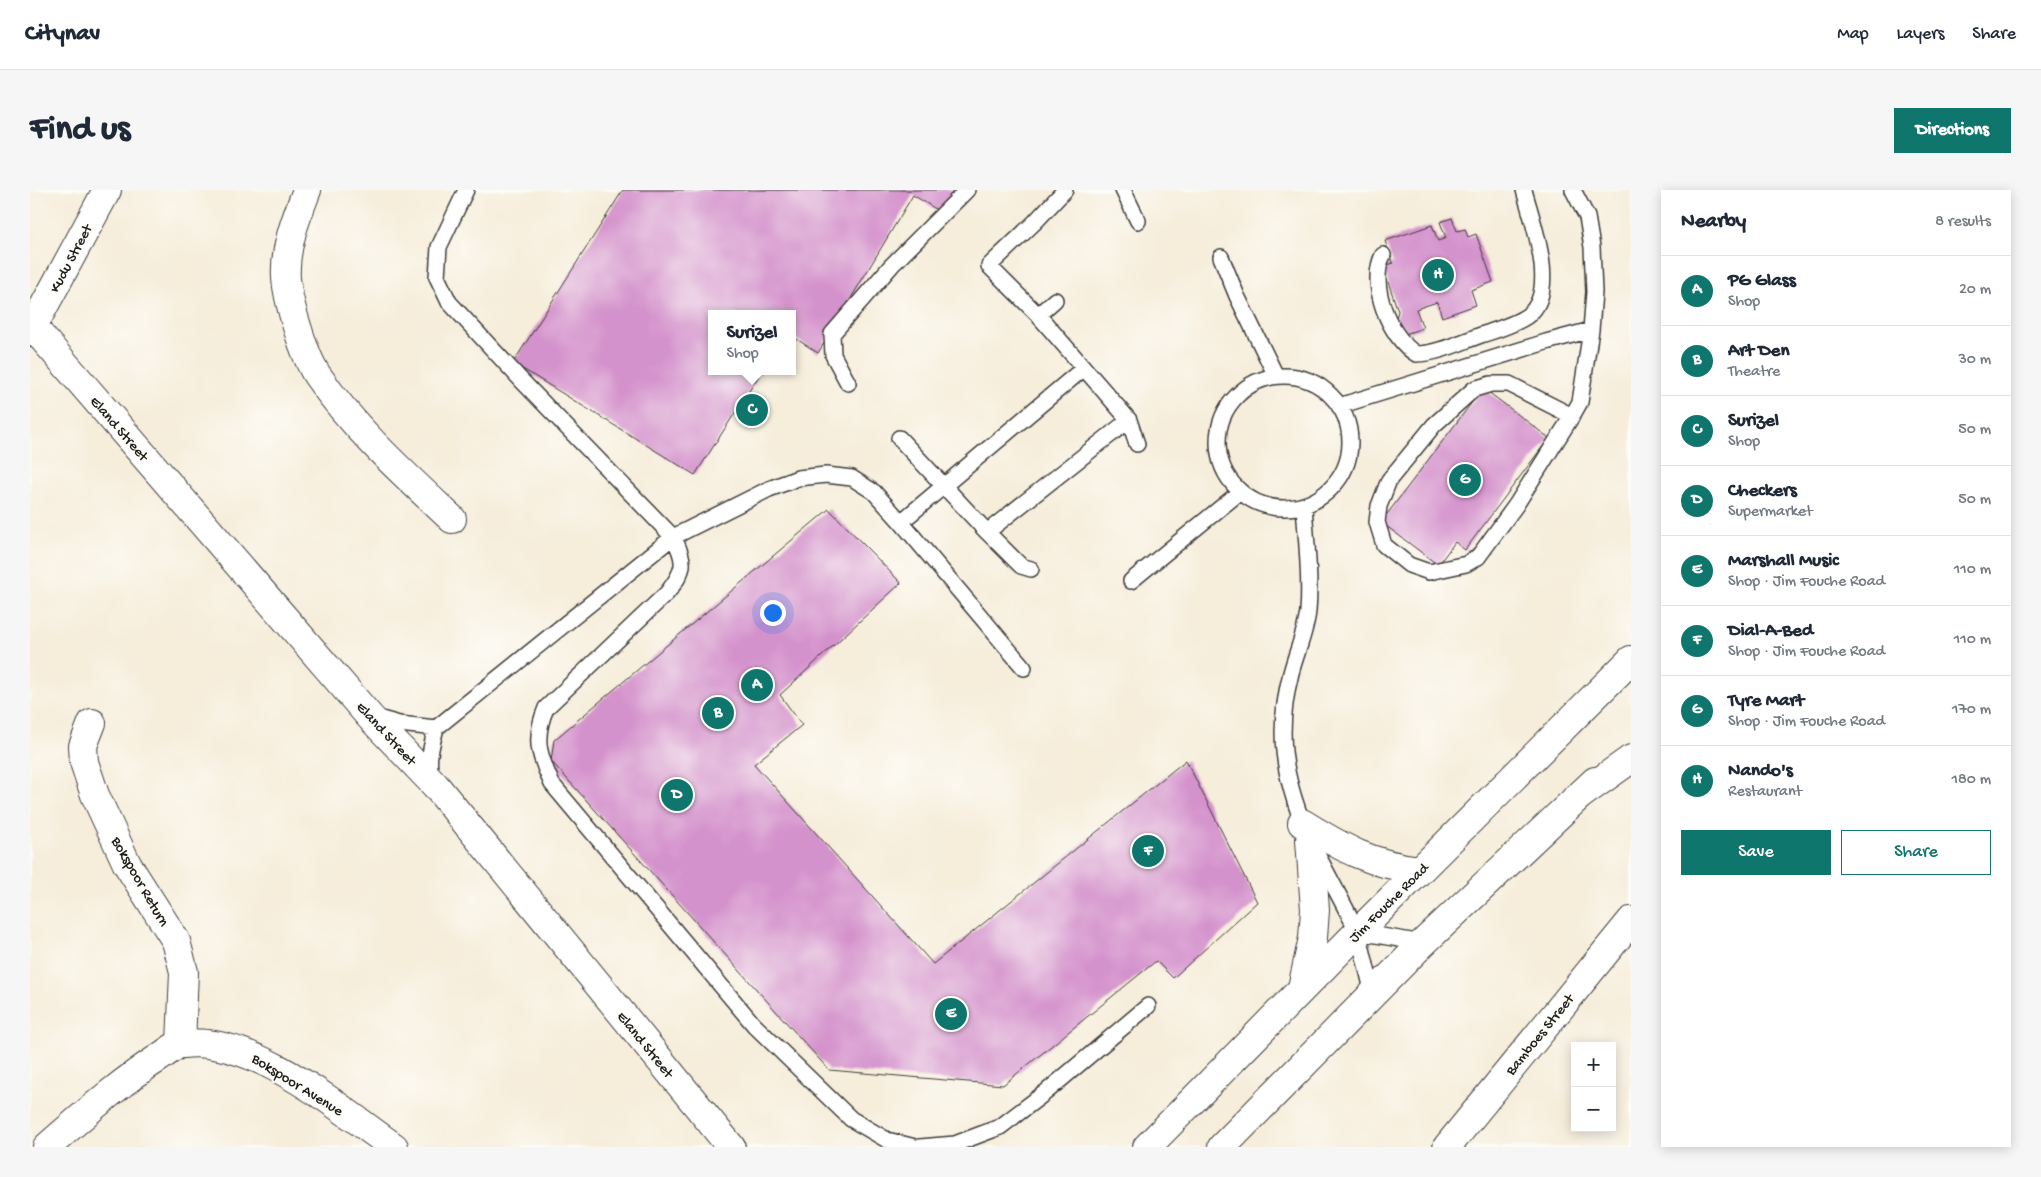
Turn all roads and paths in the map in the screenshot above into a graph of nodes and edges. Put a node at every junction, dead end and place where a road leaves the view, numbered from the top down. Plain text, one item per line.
1 (107, 190) edge
2 (307, 190) edge
3 (466, 190) edge
4 (967, 190) edge
5 (1065, 190) edge
6 (1123, 190) edge
7 (1524, 190) edge
8 (1573, 190) edge
9 (1138, 221) dead end
10 (1383, 255) dead end
11 (1221, 257) dead end
12 (1054, 300) dead end
13 (1038, 315) junction
14 (32, 329) edge
15 (1591, 330) junction
16 (1084, 368) junction
17 (1276, 376) junction
18 (848, 383) dead end
19 (1339, 406) junction
20 (1572, 416) junction
21 (1129, 420) junction
22 (899, 438) dead end
23 (1137, 444) dead end
24 (946, 487) junction
25 (1240, 492) junction
26 (1304, 505) junction
27 (452, 520) dead end
28 (901, 522) junction
29 (987, 532) junction
30 (673, 537) junction
31 (1031, 569) dead end
32 (1131, 581) dead end
33 (1631, 660) edge
34 (1024, 668) dead end
35 (370, 716) junction
36 (92, 723) dead end
37 (436, 728) junction
38 (1631, 748) edge
39 (1631, 759) edge
40 (435, 785) junction
41 (1576, 798) junction
42 (1306, 831) junction
43 (1420, 870) junction
44 (1631, 921) edge
45 (1358, 932) junction
46 (1422, 943) junction
47 (1302, 988) junction
48 (1373, 994) junction
49 (1148, 1006) dead end
50 (181, 1044) junction
51 (47, 1147) edge
52 (394, 1147) edge
53 (731, 1147) edge
54 (915, 1147) edge
55 (920, 1147) edge
56 (1147, 1147) edge
57 (1222, 1147) edge
58 (1447, 1147) edge

1 - 14 street, Kudu Street
2 - 27 street
3 - 30 lane
4 - 18 lane
5 - 13 lane
6 - 9 lane
7 - 10 lane
8 - 15 lane
11 - 17 lane
12 - 13 lane
13 - 16 lane
14 - 35 street, Eland Street
15 - 19 lane
15 - 20 lane
16 - 21 lane
16 - 24 lane
17 - 19 lane
17 - 25 lane
19 - 26 lane
20 - 20 lane
21 - 23 lane
21 - 29 lane
22 - 24 lane
24 - 28 lane
24 - 29 lane
25 - 26 lane
25 - 32 lane
26 - 42 lane
28 - 30 lane
28 - 34 lane
29 - 31 lane
30 - 37 lane
30 - 54 lane
33 - 43 street, Jim Fouche Road
35 - 37 lane
35 - 40 street, Eland Street
36 - 50 street, Bokspoor Return
37 - 40 lane
38 - 41 street
39 - 41 street
40 - 53 street, Eland Street
41 - 46 street
42 - 43 street
42 - 45 lane
42 - 47 street
43 - 45 street, Jim Fouche Road
44 - 58 street, Bamboes Street
45 - 46 lane
45 - 47 street, Jim Fouche Road
45 - 48 lane
46 - 48 street
47 - 56 street, Jim Fouche Road
48 - 57 street
49 - 55 lane
50 - 51 street
50 - 52 street, Bokspoor Avenue

